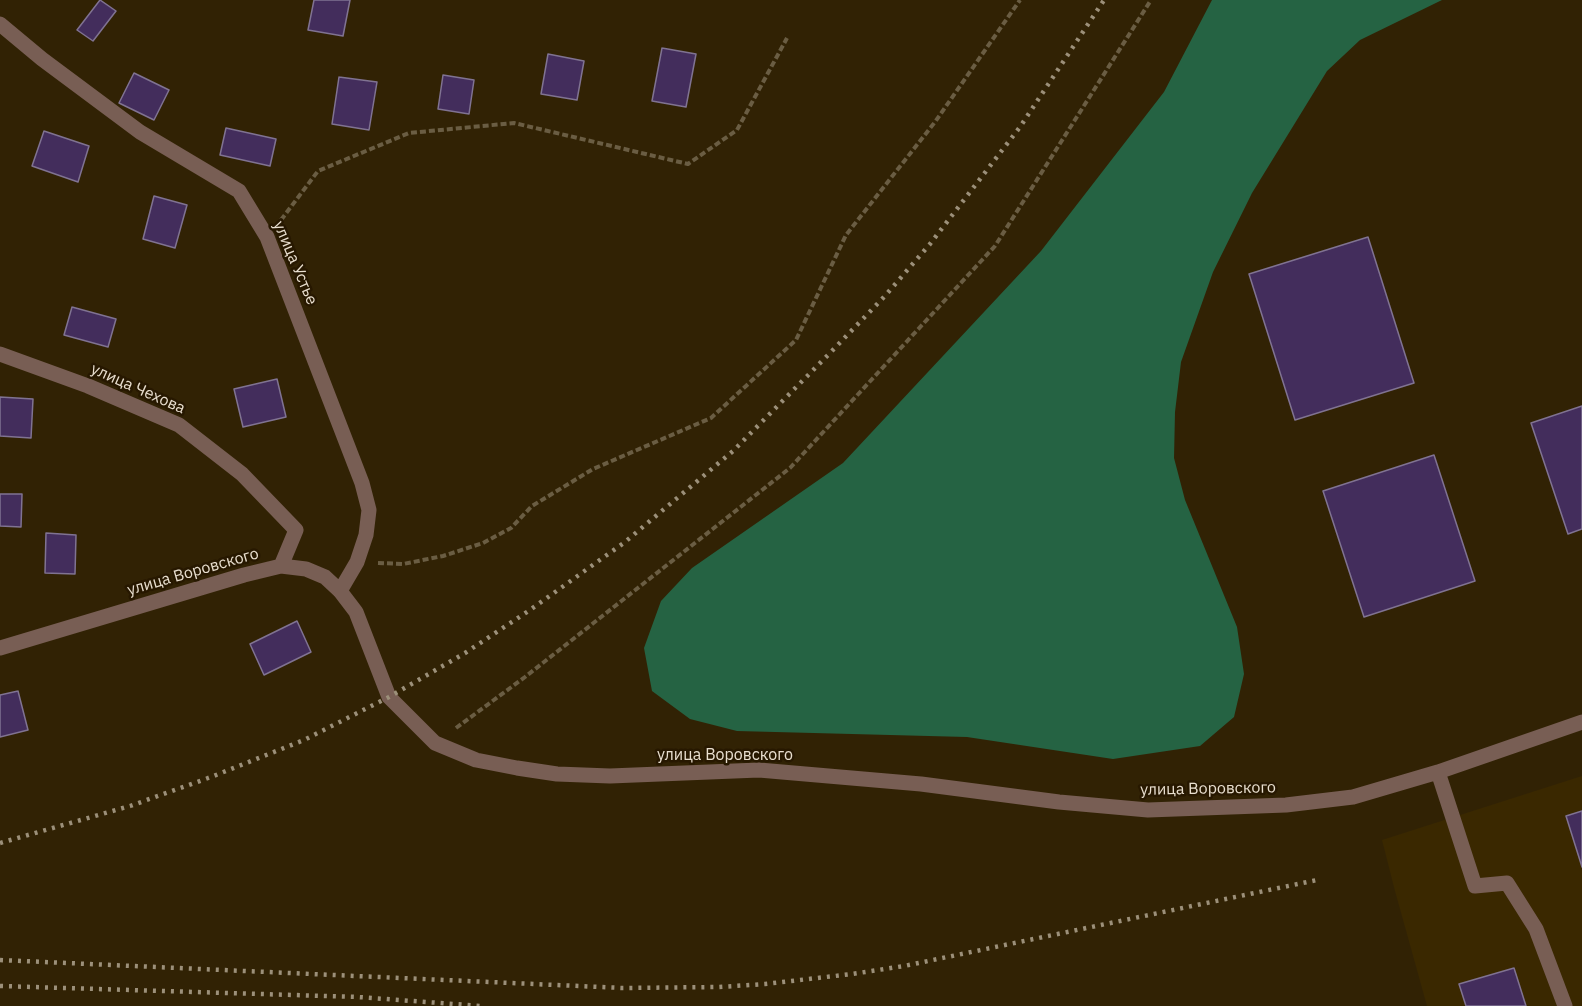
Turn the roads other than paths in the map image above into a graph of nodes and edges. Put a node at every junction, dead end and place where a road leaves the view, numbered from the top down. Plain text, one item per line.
1 (0, 24) edge
2 (0, 354) edge
3 (281, 566) junction
4 (340, 591) junction
5 (0, 648) edge
6 (1582, 723) edge
7 (1438, 772) junction
8 (1565, 1006) edge

1 - 4 street, улица Устье
2 - 3 street, улица Чехова
3 - 4 street, улица Воровского
3 - 5 street, улица Воровского
4 - 7 street, улица Воровского
6 - 7 street, улица Воровского
7 - 8 street

